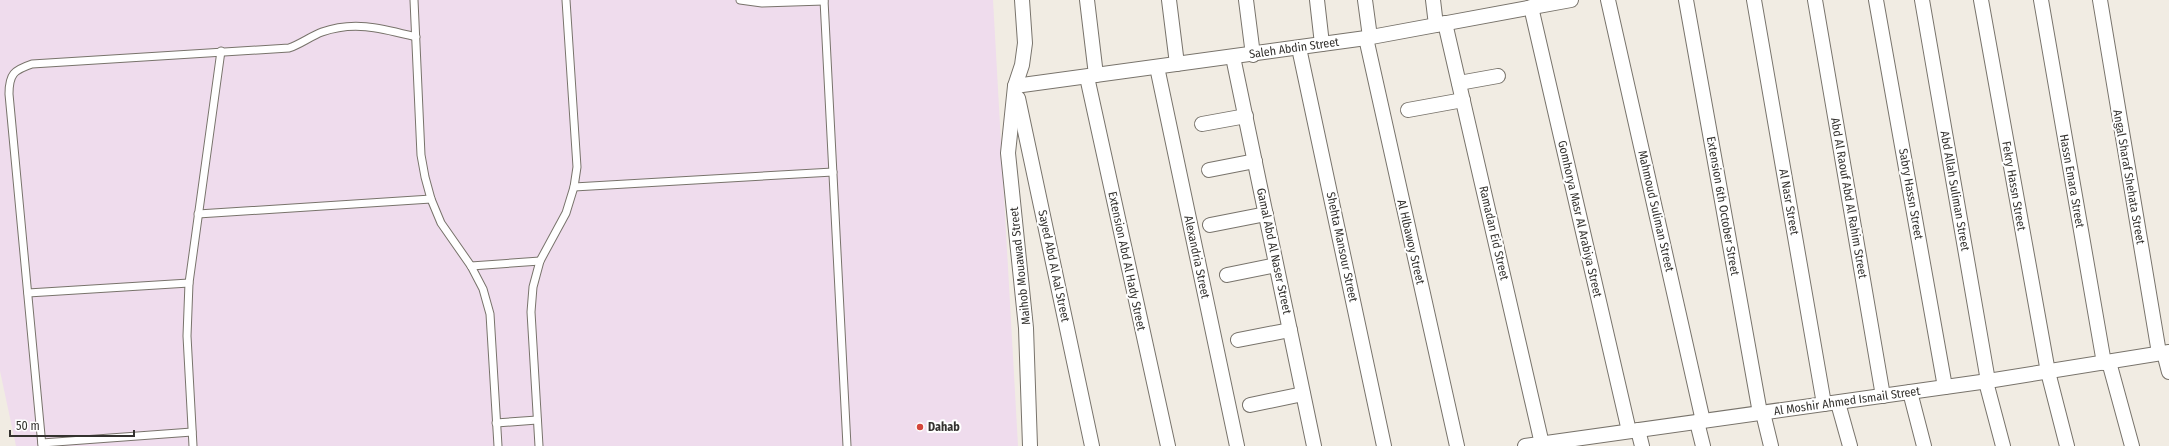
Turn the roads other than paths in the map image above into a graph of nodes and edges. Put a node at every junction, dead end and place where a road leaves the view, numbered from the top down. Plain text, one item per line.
1 (414, 0) edge
2 (566, 0) edge
3 (740, 0) edge
4 (824, 0) edge
5 (1022, 0) edge
6 (1088, 0) edge
7 (1169, 0) edge
8 (1246, 0) edge
9 (1317, 0) edge
10 (1365, 0) edge
11 (1433, 0) edge
12 (1571, 0) edge
13 (1608, 0) edge
14 (1686, 0) edge
15 (1754, 0) edge
16 (1815, 0) edge
17 (1876, 0) edge
18 (1922, 0) edge
19 (1981, 0) edge
20 (2041, 0) edge
21 (2100, 0) edge
22 (1531, 7) junction
23 (1441, 24) junction
24 (416, 37) junction
25 (1368, 38) junction
26 (1322, 44) junction
27 (1300, 48) junction
28 (221, 52) junction
29 (1253, 55) junction
30 (1233, 57) junction
31 (1177, 64) junction
32 (1157, 67) junction
33 (1092, 76) junction
34 (1498, 76) dead end
35 (1459, 83) junction
36 (1016, 86) junction
37 (1463, 100) junction
38 (1408, 110) dead end
39 (1246, 116) junction
40 (1202, 124) dead end
41 (1255, 161) junction
42 (1209, 170) dead end
43 (833, 172) junction
44 (574, 186) junction
45 (431, 199) junction
46 (198, 214) junction
47 (1266, 214) junction
48 (1210, 225) dead end
49 (540, 261) junction
50 (1276, 265) junction
51 (471, 266) junction
52 (1227, 275) dead end
53 (189, 283) junction
54 (28, 293) junction
55 (1290, 330) junction
56 (1238, 340) dead end
57 (2164, 353) edge
58 (2106, 362) junction
59 (2048, 372) junction
60 (2169, 372) edge
61 (1987, 381) junction
62 (1945, 387) junction
63 (1910, 392) junction
64 (1303, 394) junction
65 (1883, 396) junction
66 (1838, 403) junction
67 (1824, 404) junction
68 (1250, 405) dead end
69 (1761, 413) junction
70 (537, 420) junction
71 (1700, 422) junction
72 (496, 423) junction
73 (1634, 431) junction
74 (192, 432) junction
75 (1577, 442) edge
76 (42, 444) edge
77 (1542, 444) junction
78 (193, 446) edge
79 (498, 446) edge
80 (539, 446) edge
81 (847, 446) edge
82 (1030, 446) edge
83 (1092, 446) edge
84 (1168, 446) edge
85 (1237, 446) edge
86 (1314, 446) edge
87 (1384, 446) edge
88 (1457, 446) edge
89 (1525, 446) edge
90 (1642, 446) edge
91 (1703, 446) edge
92 (1771, 446) edge
93 (1850, 446) edge
94 (1924, 446) edge
95 (2003, 446) edge
96 (2067, 446) edge
97 (2132, 446) edge

1 - 24 lane
2 - 44 lane
3 - 4 lane
4 - 43 lane
5 - 36 street, Maihob Mouawad Street
6 - 33 street, Extension Abd Al Hady Street
7 - 31 street
8 - 29 street
9 - 26 street
10 - 25 street, Al Hlbawoy Street
11 - 23 street, Ramadan Eid Street
12 - 22 street, Saleh Abdin Street
13 - 71 street, Mahmoud Suliman Street
14 - 69 street, Extension 6th October Street
15 - 67 street, Al Nasr Street
16 - 65 street, Abd Al Raouf Abd Al Rahim Street
17 - 62 street, Sabry Hassn Street
18 - 61 street, Abd Allah Suliman Street
19 - 59 street, Fekry Hassn Street
20 - 58 street, Hassn Emara Street
21 - 57 street, Angal Sharaf Shehata Street
22 - 23 street, Saleh Abdin Street
22 - 73 street, Gomhorya Masr Al Arabiya Street
23 - 25 street, Saleh Abdin Street
23 - 35 street, Ramadan Eid Street
24 - 28 lane
24 - 45 lane
25 - 26 street, Saleh Abdin Street
25 - 88 street, Al Hlbawoy Street
26 - 27 street, Saleh Abdin Street
27 - 29 street, Saleh Abdin Street
27 - 87 street, Shehta Mansour Street
28 - 46 lane
28 - 54 lane
29 - 30 street, Saleh Abdin Street
30 - 31 street, Saleh Abdin Street
30 - 39 street, Gamal Abd Al Naser Street
31 - 32 street, Saleh Abdin Street
32 - 33 street, Saleh Abdin Street
32 - 85 street, Alexandria Street
33 - 36 street, Saleh Abdin Street
33 - 84 street, Extension Abd Al Hady Street
34 - 35 street
35 - 37 street, Ramadan Eid Street
36 - 82 street, Maihob Mouawad Street
36 - 83 street, Sayed Abd Al Aal Street
37 - 38 street
37 - 77 street, Ramadan Eid Street
39 - 40 street
39 - 41 street, Gamal Abd Al Naser Street
41 - 42 street
41 - 47 street, Gamal Abd Al Naser Street
43 - 44 lane
43 - 81 lane
44 - 49 lane
45 - 46 lane
45 - 51 lane
46 - 53 lane
47 - 48 street
47 - 50 street, Gamal Abd Al Naser Street
49 - 51 lane
49 - 70 lane
50 - 52 street
50 - 55 street, Gamal Abd Al Naser Street
51 - 72 lane
53 - 54 lane
53 - 74 lane
54 - 76 lane
55 - 56 street
55 - 64 street, Gamal Abd Al Naser Street
57 - 58 street, Al Moshir Ahmed Ismail Street
57 - 60 street, Angal Sharaf Shehata Street
58 - 59 street, Al Moshir Ahmed Ismail Street
58 - 97 street, Hassn Emara Street
59 - 61 street, Al Moshir Ahmed Ismail Street
59 - 96 street, Fekry Hassn Street
61 - 62 street, Al Moshir Ahmed Ismail Street
61 - 95 street, Abd Allah Suliman Street
62 - 63 street, Al Moshir Ahmed Ismail Street
63 - 65 street, Al Moshir Ahmed Ismail Street
63 - 94 street
64 - 68 street
64 - 86 street, Gamal Abd Al Naser Street
65 - 66 street, Al Moshir Ahmed Ismail Street
66 - 67 street, Al Moshir Ahmed Ismail Street
66 - 93 street
67 - 69 street, Al Moshir Ahmed Ismail Street
69 - 71 street, Al Moshir Ahmed Ismail Street
69 - 92 street, Extension 6th October Street
70 - 72 lane
70 - 80 lane
71 - 73 street, Al Moshir Ahmed Ismail Street
71 - 91 street, Mahmoud Suliman Street
72 - 79 lane
73 - 75 street, Al Moshir Ahmed Ismail Street
73 - 90 street, Gomhorya Masr Al Arabiya Street
74 - 76 lane
74 - 78 lane
75 - 77 street, Al Moshir Ahmed Ismail Street
77 - 89 street, Al Moshir Ahmed Ismail Street

